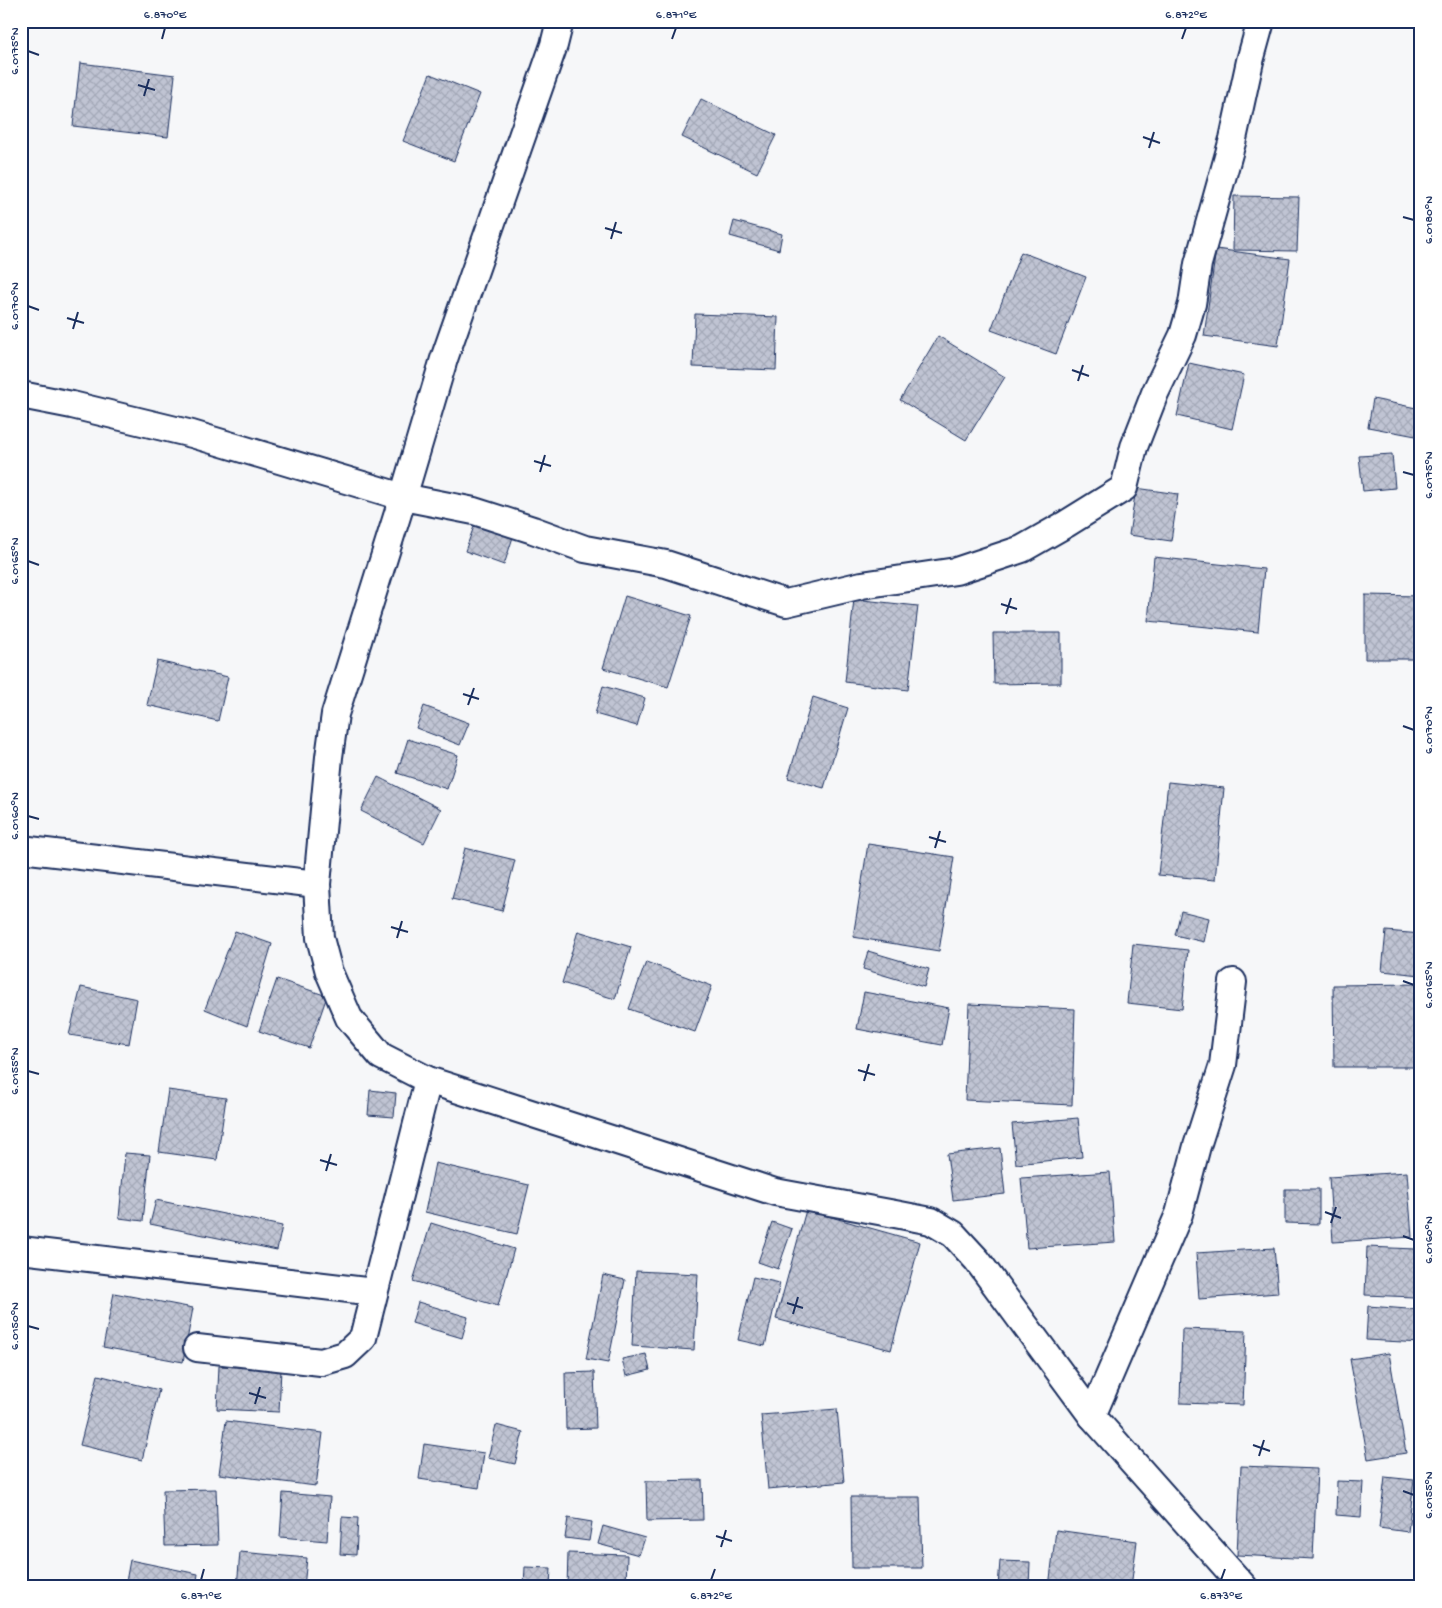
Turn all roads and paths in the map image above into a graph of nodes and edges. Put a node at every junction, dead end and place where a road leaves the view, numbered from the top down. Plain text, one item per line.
1 (560, 21) edge
2 (1261, 21) edge
3 (21, 395) edge
4 (403, 497) junction
5 (21, 850) edge
6 (317, 884) junction
7 (1233, 982) dead end
8 (428, 1080) junction
9 (21, 1250) edge
10 (374, 1292) junction
11 (197, 1348) dead end
12 (1092, 1416) junction
13 (1244, 1587) edge

1 - 4 street
2 - 4 street
3 - 4 street
4 - 6 street
5 - 6 street
6 - 8 street
7 - 12 street
8 - 10 street
8 - 12 street
9 - 10 street
10 - 11 street
12 - 13 street

